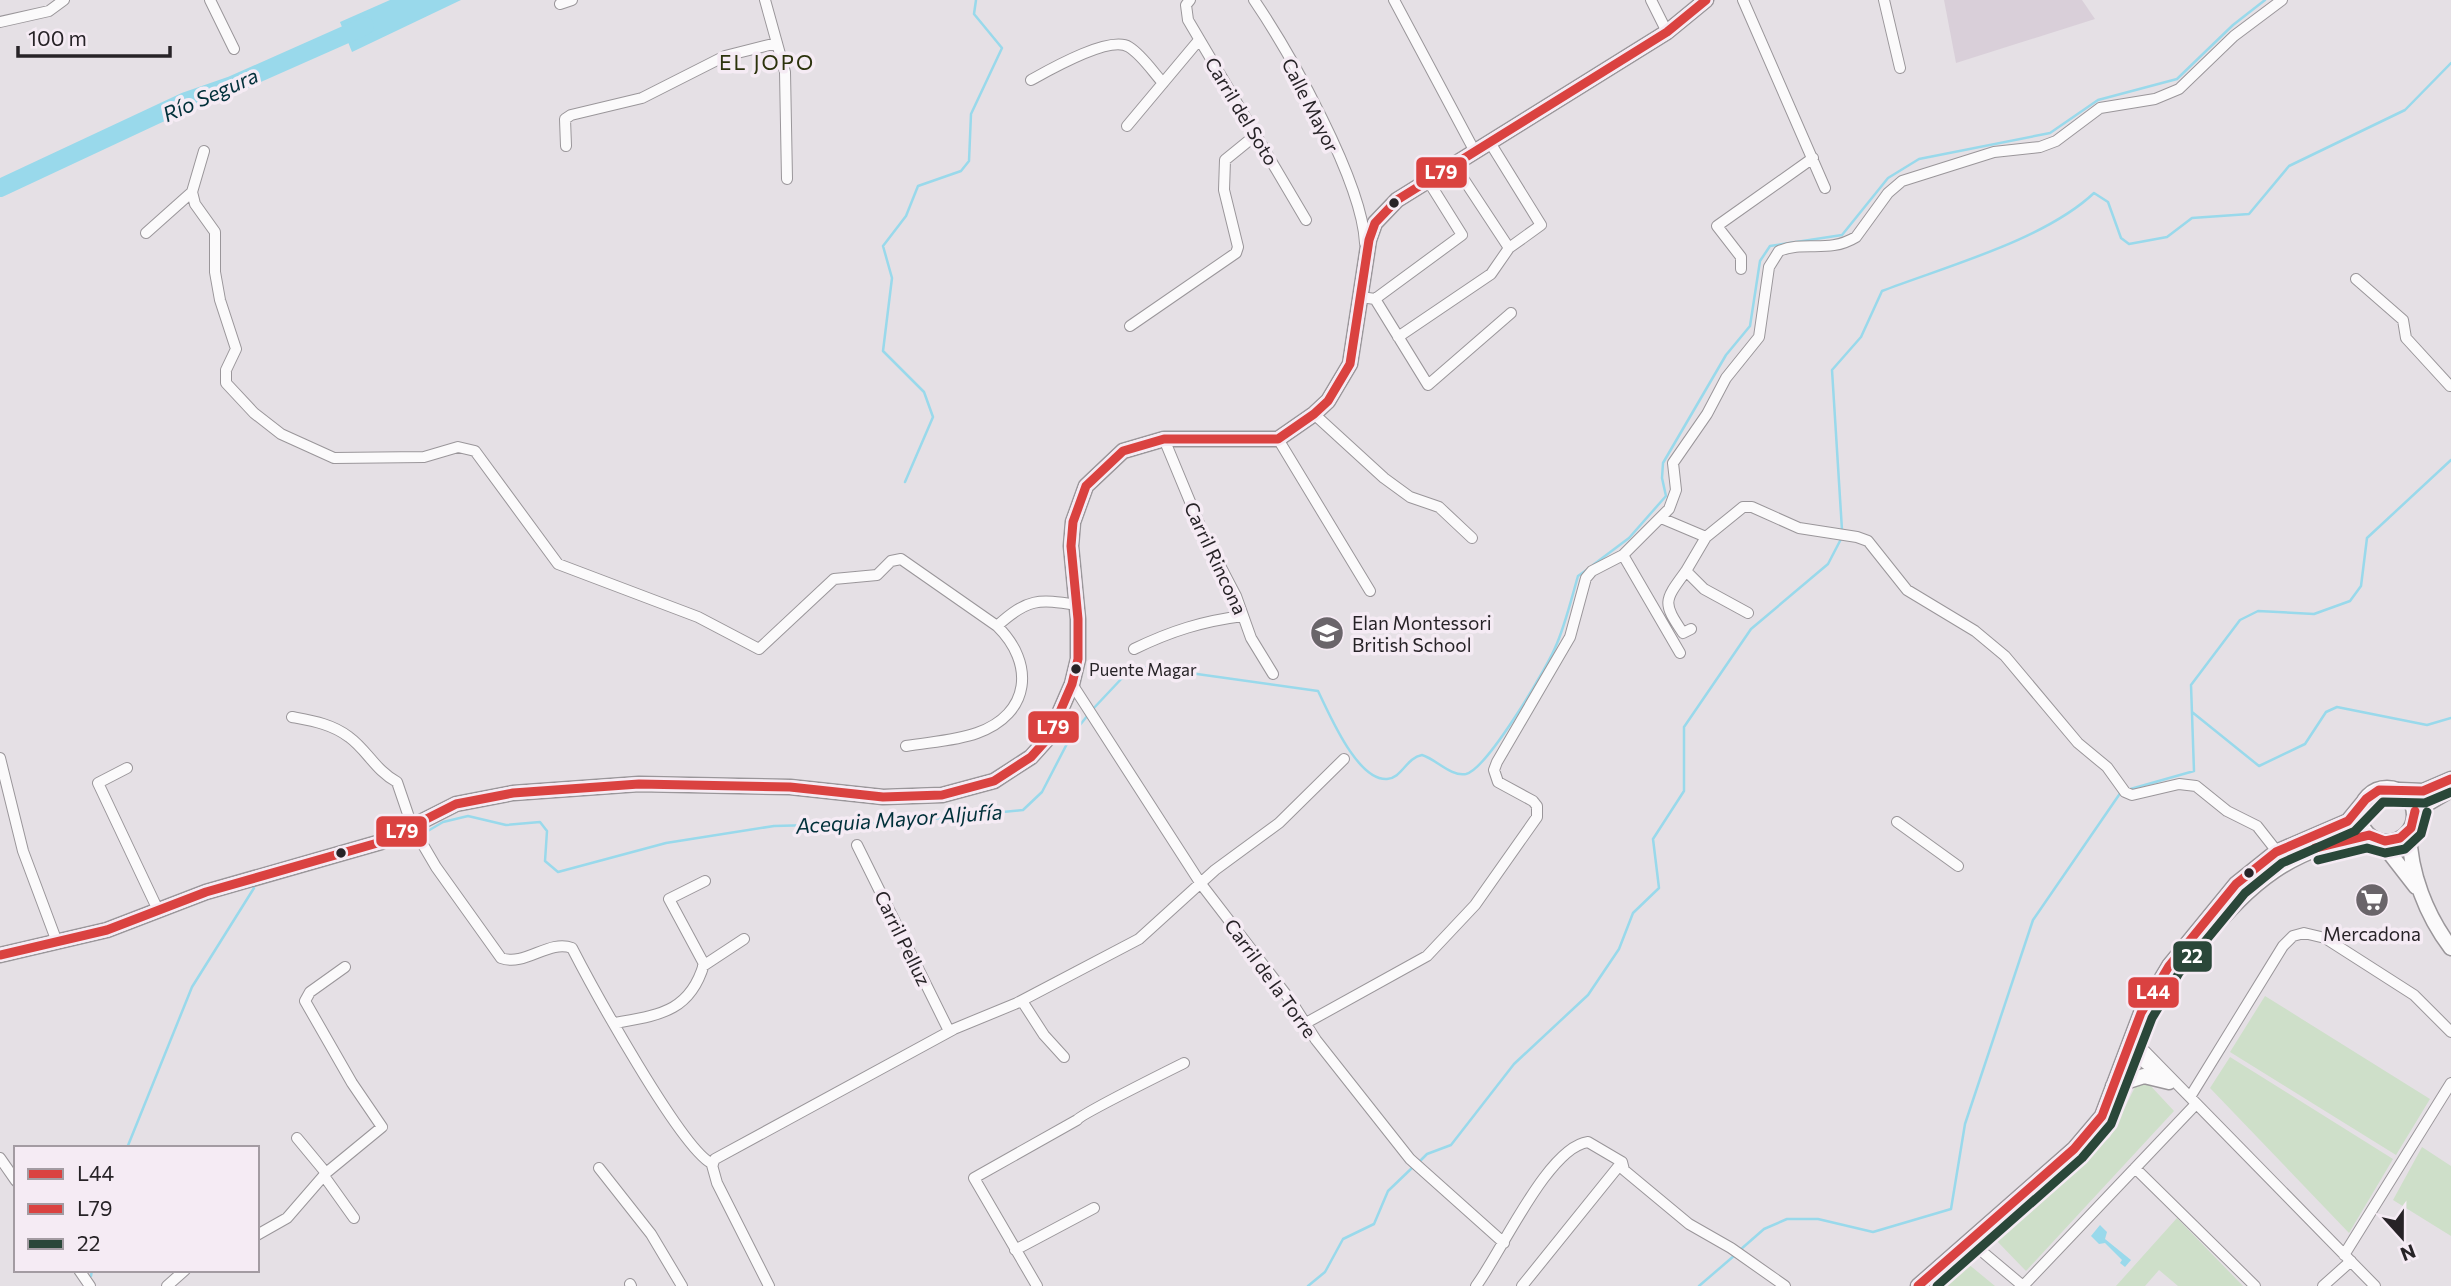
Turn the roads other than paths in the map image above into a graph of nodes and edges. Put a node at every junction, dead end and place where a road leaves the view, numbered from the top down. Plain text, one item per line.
1 (64, 0) edge
2 (210, 0) edge
3 (572, 0) edge
4 (765, 0) edge
5 (1190, 0) edge
6 (1254, 0) edge
7 (1394, 0) edge
8 (1651, 0) edge
9 (1706, 0) edge
10 (1743, 0) edge
11 (1884, 0) edge
12 (2282, 0) edge
13 (560, 4) dead end
14 (0, 22) edge
15 (1667, 33) junction
16 (1199, 40) junction
17 (777, 43) junction
18 (234, 49) dead end
19 (1900, 68) dead end
20 (1031, 80) dead end
21 (1163, 83) junction
22 (1128, 126) dead end
23 (1256, 134) junction
24 (1489, 141) junction
25 (566, 146) dead end
26 (1474, 150) junction
27 (204, 151) dead end
28 (1813, 158) junction
29 (1453, 163) junction
30 (787, 179) dead end
31 (1427, 179) junction
32 (1825, 188) dead end
33 (192, 192) junction
34 (1389, 207) junction
35 (1360, 214) junction
36 (1306, 220) dead end
37 (146, 233) dead end
38 (1509, 248) junction
39 (1365, 258) junction
40 (1741, 269) dead end
41 (2356, 279) dead end
42 (1368, 298) junction
43 (1511, 313) dead end
44 (1130, 326) dead end
45 (1398, 337) junction
46 (2450, 386) edge
47 (1314, 414) junction
48 (1164, 439) junction
49 (1279, 439) junction
50 (1661, 518) junction
51 (1706, 537) junction
52 (1472, 538) dead end
53 (1623, 555) junction
54 (1686, 571) junction
55 (1370, 591) dead end
56 (1077, 605) junction
57 (1748, 613) dead end
58 (1243, 616) junction
59 (997, 626) junction
60 (1691, 629) dead end
61 (1134, 649) dead end
62 (1680, 653) dead end
63 (1273, 674) dead end
64 (1072, 684) junction
65 (292, 717) dead end
66 (906, 746) dead end
67 (0, 758) edge
68 (1344, 760) dead end
69 (127, 768) dead end
70 (2451, 779) edge
71 (2395, 789) junction
72 (2451, 790) edge
73 (2366, 799) junction
74 (2415, 811) junction
75 (1897, 822) dead end
76 (2409, 832) junction
77 (416, 833) junction
78 (2375, 839) junction
79 (857, 845) dead end
80 (2282, 856) junction
81 (1958, 866) dead end
82 (705, 881) dead end
83 (1201, 884) junction
84 (2420, 891) junction
85 (158, 910) junction
86 (744, 939) dead end
87 (57, 942) junction
88 (2451, 948) edge
89 (0, 955) edge
90 (703, 966) junction
91 (345, 967) dead end
92 (1022, 1001) junction
93 (615, 1023) junction
94 (1306, 1023) junction
95 (949, 1031) junction
96 (2451, 1032) edge
97 (2129, 1043) junction
98 (1064, 1057) dead end
99 (1184, 1063) dead end
100 (2451, 1083) edge
101 (2175, 1085) junction
102 (2113, 1086) junction
103 (2193, 1100) junction
104 (297, 1138) dead end
105 (0, 1158) edge
106 (1622, 1162) junction
107 (713, 1164) junction
108 (599, 1168) dead end
109 (2135, 1168) junction
110 (325, 1175) junction
111 (14, 1178) edge
112 (1094, 1208) dead end
113 (354, 1218) dead end
114 (259, 1234) edge
115 (1504, 1243) junction
116 (1015, 1250) junction
117 (1985, 1254) dead end
118 (2348, 1258) junction
119 (183, 1272) edge
120 (167, 1286) edge
121 (682, 1286) edge
122 (769, 1286) edge
123 (1037, 1286) edge
124 (1476, 1286) edge
125 (1522, 1286) edge
126 (1785, 1286) edge
127 (1918, 1286) edge
128 (2023, 1286) edge
129 (2255, 1286) edge
130 (2323, 1286) edge
131 (2375, 1286) edge

1 - 14 street
2 - 18 street
3 - 13 street
4 - 17 street
5 - 16 street, Carril del Soto
6 - 35 street, Calle Mayor
7 - 26 street
8 - 15 street
9 - 15 main road
10 - 28 street
11 - 19 street
12 - 50 street
15 - 24 main road
16 - 21 street
16 - 23 street, Carril del Soto
17 - 25 street
17 - 30 street
20 - 21 street
21 - 22 street
23 - 36 street, Carril del Soto
23 - 44 street
24 - 26 main road
24 - 38 street
26 - 29 main road
27 - 33 street
28 - 32 street
28 - 40 street
29 - 31 main road
29 - 38 street
31 - 34 main road
31 - 42 street
33 - 37 street
33 - 59 street
34 - 35 street
34 - 39 main road
35 - 39 street, Calle Mayor
38 - 45 street
39 - 42 main road
41 - 46 street
42 - 45 street
42 - 47 main road
43 - 45 street
47 - 49 main road
47 - 52 street
48 - 49 main road
48 - 56 main road
48 - 58 street, Carril Rincona
49 - 55 street
50 - 51 street
50 - 53 street
51 - 54 street
51 - 80 street
53 - 62 street
53 - 94 street
54 - 57 street
54 - 60 street
56 - 59 street
56 - 64 main road
58 - 61 street
58 - 63 street, Carril Rincona
59 - 66 street
64 - 77 main road
64 - 83 street, Carril de la Torre
65 - 77 street
67 - 87 street
68 - 83 street
69 - 85 street
70 - 71 main road
71 - 73 main road
71 - 74 main road
72 - 74 main road
73 - 78 main road
73 - 80 main road
74 - 76 main road
75 - 81 street
76 - 78 main road
76 - 84 main road
77 - 85 main road
77 - 93 street
78 - 80 main road
78 - 84 main road
79 - 95 street, Carril Pelluz
80 - 97 main road
82 - 90 street
83 - 92 street
83 - 94 street, Carril de la Torre
84 - 88 main road
85 - 87 main road
86 - 90 street
87 - 89 main road
90 - 93 street
91 - 110 street
92 - 95 street
92 - 98 street
93 - 107 street
94 - 115 street, Carril de la Torre
95 - 107 street
96 - 103 street
97 - 101 street
97 - 102 main road
99 - 116 street
100 - 118 street
101 - 102 main road
101 - 103 street
102 - 127 main road
103 - 109 street
103 - 118 street
104 - 110 street
105 - 111 street
106 - 115 street
106 - 125 street
106 - 126 street
107 - 122 street
108 - 121 street
109 - 128 street
109 - 129 street
110 - 113 street
110 - 114 street
112 - 116 street
115 - 124 street
116 - 123 street
117 - 128 street
118 - 130 street
118 - 131 street
119 - 120 street

